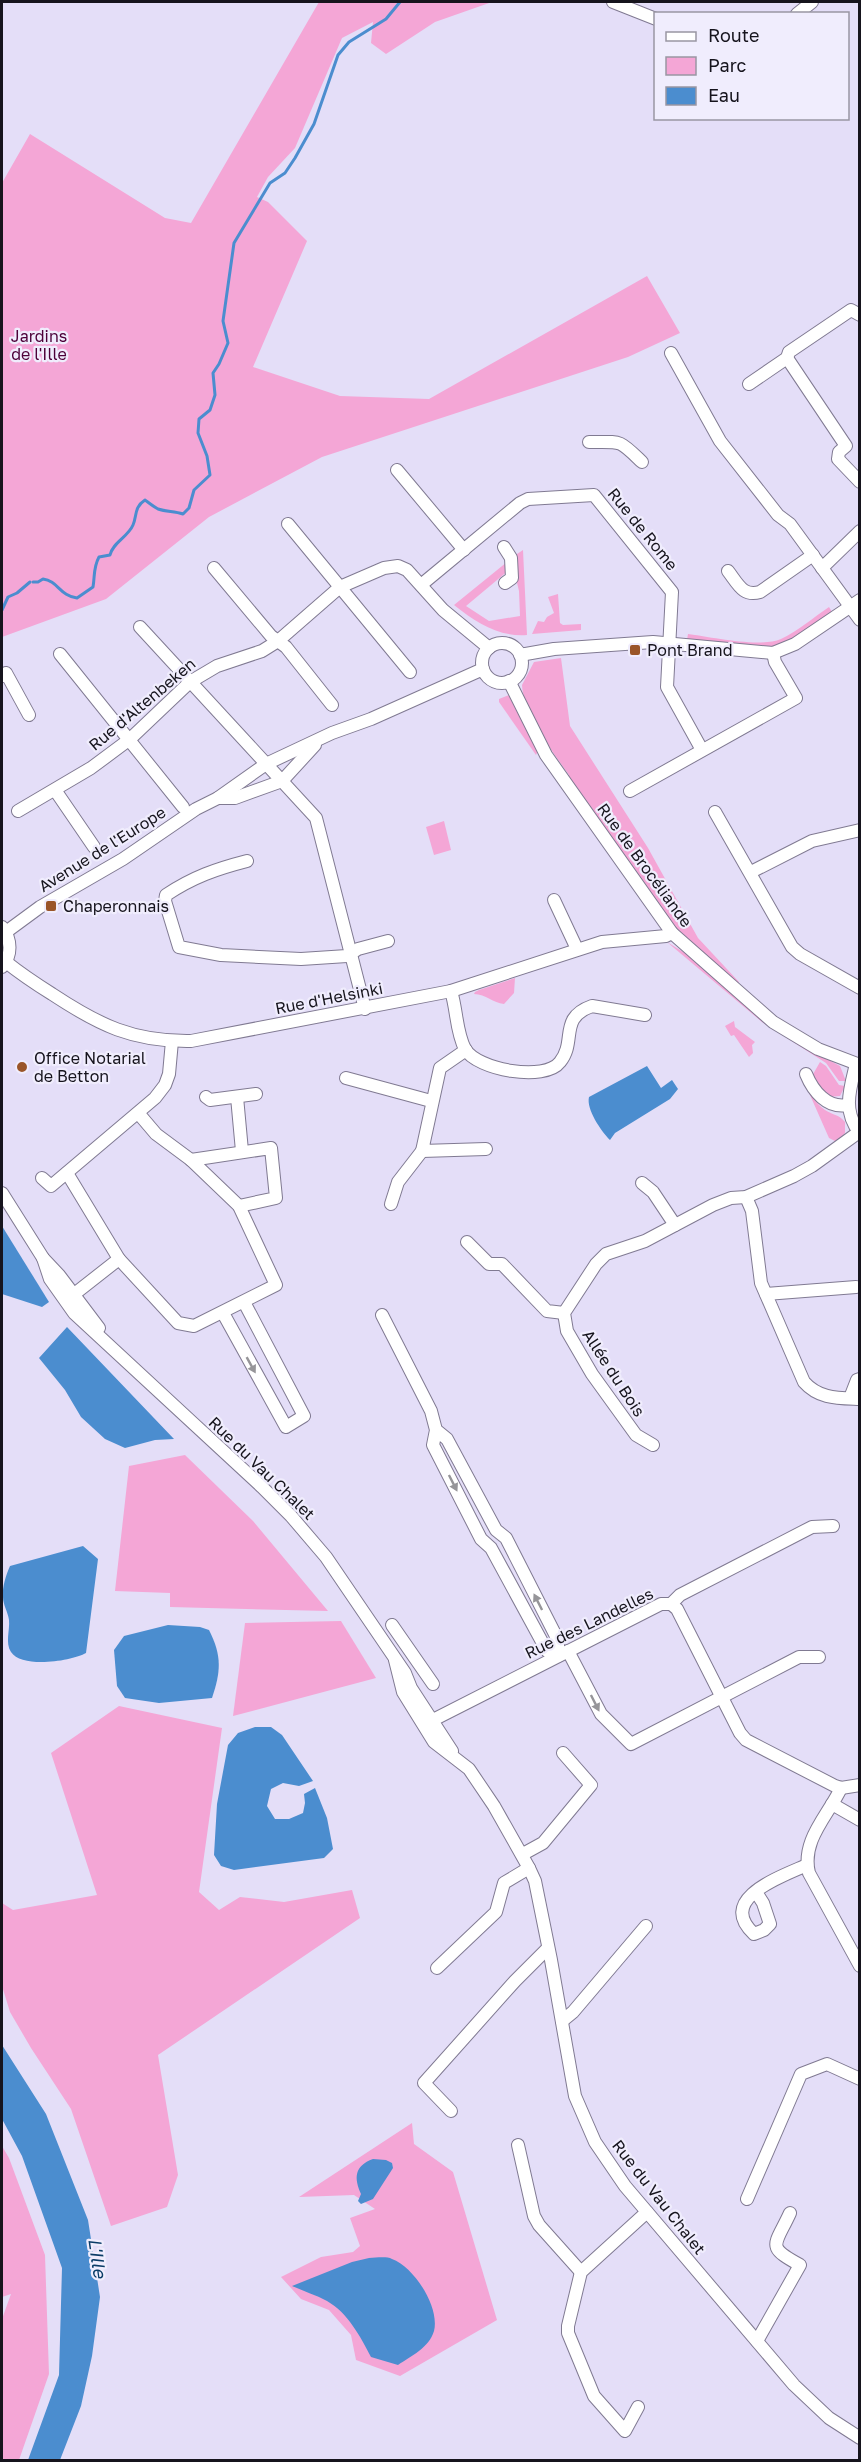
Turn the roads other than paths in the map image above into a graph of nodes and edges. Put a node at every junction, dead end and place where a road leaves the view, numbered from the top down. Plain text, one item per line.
1 (613, 2) edge
2 (812, 2) edge
3 (799, 12) edge
4 (654, 18) edge
5 (860, 315) edge
6 (671, 353) dead end
7 (787, 358) junction
8 (749, 384) dead end
9 (589, 441) dead end
10 (642, 462) dead end
11 (397, 470) dead end
12 (860, 482) edge
13 (288, 524) dead end
14 (860, 531) edge
15 (504, 547) dead end
16 (464, 550) junction
17 (813, 555) junction
18 (214, 568) dead end
19 (822, 568) junction
20 (728, 571) dead end
21 (505, 583) dead end
22 (421, 585) junction
23 (340, 586) junction
24 (854, 603) edge
25 (860, 620) edge
26 (140, 627) dead end
27 (279, 641) junction
28 (669, 643) junction
29 (489, 648) junction
30 (773, 653) junction
31 (60, 654) dead end
32 (520, 655) junction
33 (483, 669) junction
34 (410, 672) dead end
35 (2, 676) edge
36 (509, 681) junction
37 (190, 682) junction
38 (332, 705) dead end
39 (29, 715) dead end
40 (130, 739) junction
41 (320, 740) junction
42 (702, 750) junction
43 (266, 764) junction
44 (282, 781) junction
45 (55, 790) junction
46 (630, 790) dead end
47 (218, 798) junction
48 (183, 807) dead end
49 (18, 811) dead end
50 (715, 812) dead end
51 (860, 830) edge
52 (94, 847) dead end
53 (247, 861) dead end
54 (751, 872) junction
55 (554, 900) dead end
56 (4, 929) edge
57 (672, 933) junction
58 (388, 941) dead end
59 (577, 949) junction
60 (352, 952) junction
61 (4, 965) edge
62 (860, 988) edge
63 (451, 991) junction
64 (365, 1009) junction
65 (645, 1015) dead end
66 (172, 1041) junction
67 (466, 1050) junction
68 (858, 1065) edge
69 (806, 1074) dead end
70 (346, 1078) dead end
71 (256, 1094) dead end
72 (206, 1097) dead end
73 (237, 1097) junction
74 (431, 1101) junction
75 (848, 1105) junction
76 (139, 1114) junction
77 (859, 1133) edge
78 (486, 1149) dead end
79 (243, 1151) junction
80 (422, 1151) junction
81 (190, 1160) junction
82 (67, 1173) junction
83 (42, 1179) dead end
84 (642, 1183) dead end
85 (2, 1193) edge
86 (746, 1197) junction
87 (391, 1204) dead end
88 (239, 1206) junction
89 (675, 1225) junction
90 (467, 1242) dead end
91 (119, 1259) junction
92 (856, 1287) dead end
93 (766, 1294) junction
94 (69, 1298) junction
95 (244, 1302) junction
96 (223, 1313) junction
97 (564, 1313) junction
98 (382, 1315) dead end
99 (860, 1378) edge
100 (855, 1399) edge
101 (436, 1430) junction
102 (653, 1445) dead end
103 (833, 1526) dead end
104 (506, 1538) junction
105 (491, 1548) junction
106 (671, 1604) junction
107 (392, 1625) dead end
108 (408, 1648) junction
109 (563, 1653) junction
110 (819, 1657) dead end
111 (394, 1660) junction
112 (433, 1684) dead end
113 (723, 1698) junction
114 (428, 1723) junction
115 (563, 1753) dead end
116 (860, 1785) edge
117 (841, 1788) junction
118 (832, 1804) junction
119 (860, 1820) edge
120 (523, 1854) junction
121 (807, 1865) junction
122 (530, 1868) junction
123 (756, 1892) dead end
124 (646, 1926) dead end
125 (548, 1948) junction
126 (858, 1960) edge
127 (437, 1968) dead end
128 (562, 2021) junction
129 (860, 2079) edge
130 (451, 2111) dead end
131 (518, 2145) dead end
132 (747, 2199) dead end
133 (647, 2212) junction
134 (790, 2213) dead end
135 (580, 2272) junction
136 (757, 2341) junction
137 (638, 2407) dead end
138 (860, 2438) edge

1 - 4 street
2 - 3 street
5 - 7 street
6 - 17 street
7 - 8 street
7 - 12 street
9 - 10 street
11 - 16 street
13 - 23 street
14 - 19 street
15 - 21 street
16 - 22 street, Rue de Rome
16 - 28 street, Rue de Rome
17 - 19 street
17 - 20 street
18 - 27 street
19 - 24 street
22 - 23 street, Rue d'Altenbeken
22 - 29 street, Rue d'Altenbeken
23 - 27 street, Rue d'Altenbeken
23 - 34 street
24 - 25 street
24 - 30 street
26 - 37 street
27 - 37 street, Rue d'Altenbeken
27 - 38 street
28 - 30 street
28 - 32 street
28 - 42 street
29 - 32 street
29 - 33 street
30 - 42 street
31 - 40 street
32 - 36 street
33 - 36 street
33 - 41 street, Avenue de l'Europe
35 - 39 street
36 - 57 street, Rue de Brocéliande
37 - 40 street, Rue d'Altenbeken
37 - 43 street
40 - 45 street, Rue d'Altenbeken
40 - 48 street
41 - 43 street, Avenue de l'Europe
41 - 44 street, Avenue de l'Europe
42 - 46 street
43 - 44 street
43 - 47 street, Avenue de l'Europe
44 - 47 street, Avenue de l'Europe
44 - 60 street
45 - 49 street, Rue d'Altenbeken
45 - 52 street
47 - 56 street, Avenue de l'Europe
50 - 54 street
51 - 54 street
53 - 60 street
54 - 62 street
55 - 59 street
56 - 61 street
57 - 59 street, Rue d'Helsinki
57 - 68 street, Rue de Brocéliande
58 - 60 street
59 - 63 street, Rue d'Helsinki
60 - 64 street
61 - 66 street, Rue d'Helsinki
63 - 64 street, Rue d'Helsinki
63 - 67 street
64 - 66 street, Rue d'Helsinki
65 - 67 street
66 - 76 street
67 - 74 street
68 - 75 street
69 - 75 street
70 - 74 street
71 - 73 street
72 - 73 street
73 - 79 street
74 - 80 street
75 - 77 street
76 - 81 street
76 - 82 street
77 - 86 street
78 - 80 street
79 - 81 street
79 - 88 street
80 - 87 street
81 - 88 street
82 - 83 street
82 - 91 street
84 - 89 street
85 - 94 street, Rue du Vau Chalet
86 - 89 street
86 - 93 street
88 - 95 street
89 - 97 street
90 - 97 street
91 - 94 street
91 - 96 street
92 - 93 street
93 - 100 street
94 - 111 street, Rue du Vau Chalet
95 - 96 street
96 -> 95 street
97 - 102 street, Allée du Bois
98 - 101 street
99 - 100 street
101 - 104 street
101 -> 105 street
103 - 106 street, Rue des Landelles
104 - 105 street
109 -> 104 street
105 - 109 street
106 - 109 street, Rue des Landelles
106 - 113 street
107 - 108 street
108 - 111 street
108 - 112 street
109 -> 113 street
109 - 114 street, Rue des Landelles
110 - 113 street
111 - 114 street, Rue du Vau Chalet
113 - 117 street
114 - 120 street, Rue du Vau Chalet
115 - 120 street
116 - 117 street
117 - 118 street
118 - 119 street
118 - 121 street
120 - 122 street, Rue du Vau Chalet
121 - 123 street
121 - 126 street
122 - 125 street, Rue du Vau Chalet
122 - 127 street
124 - 128 street
125 - 128 street, Rue du Vau Chalet
125 - 130 street
128 - 133 street, Rue du Vau Chalet
129 - 132 street
131 - 135 street
133 - 135 street
133 - 136 street, Rue du Vau Chalet
134 - 136 street
135 - 137 street
136 - 138 street, Rue du Vau Chalet

